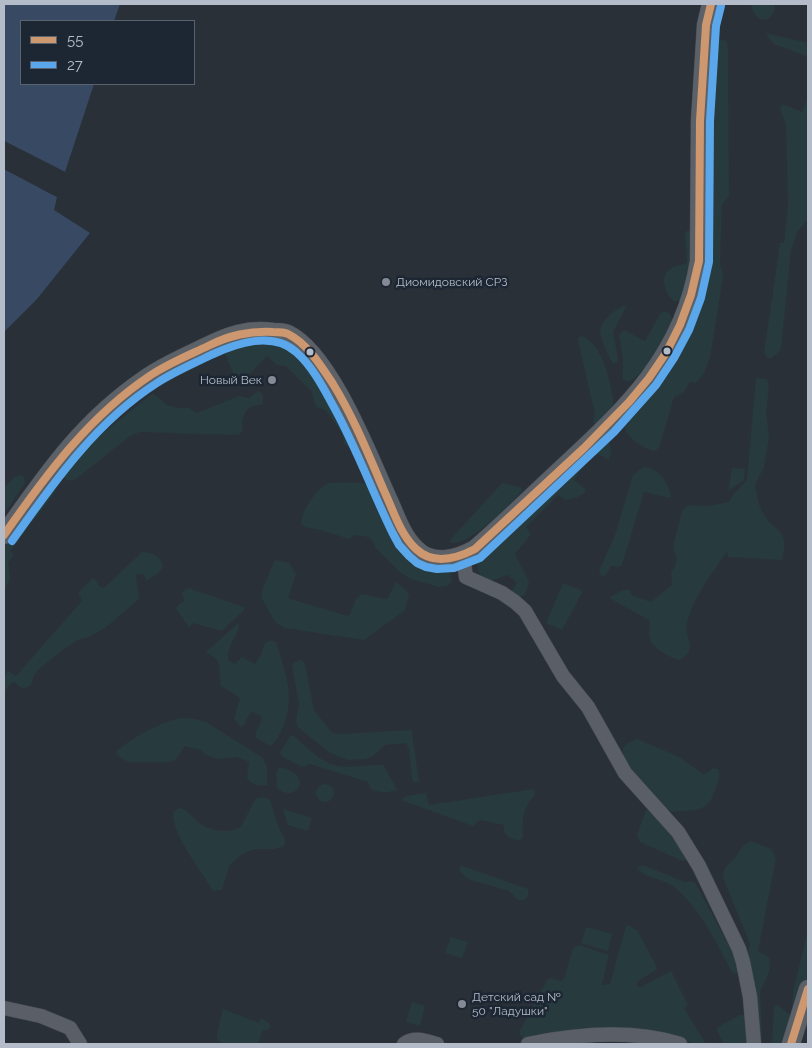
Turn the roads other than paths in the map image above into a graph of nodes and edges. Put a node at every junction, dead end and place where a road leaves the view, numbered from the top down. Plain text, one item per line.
1 (710, 4) edge
2 (4, 535) edge
3 (463, 556) junction
4 (808, 989) edge
5 (4, 1008) edge
6 (80, 1044) edge
7 (404, 1044) edge
8 (437, 1044) edge
9 (528, 1044) edge
10 (680, 1044) edge
11 (754, 1044) edge
12 (791, 1044) edge

1 - 3 main road
2 - 3 main road
3 - 11 street
4 - 12 main road
5 - 6 street
7 - 8 street
9 - 10 street

